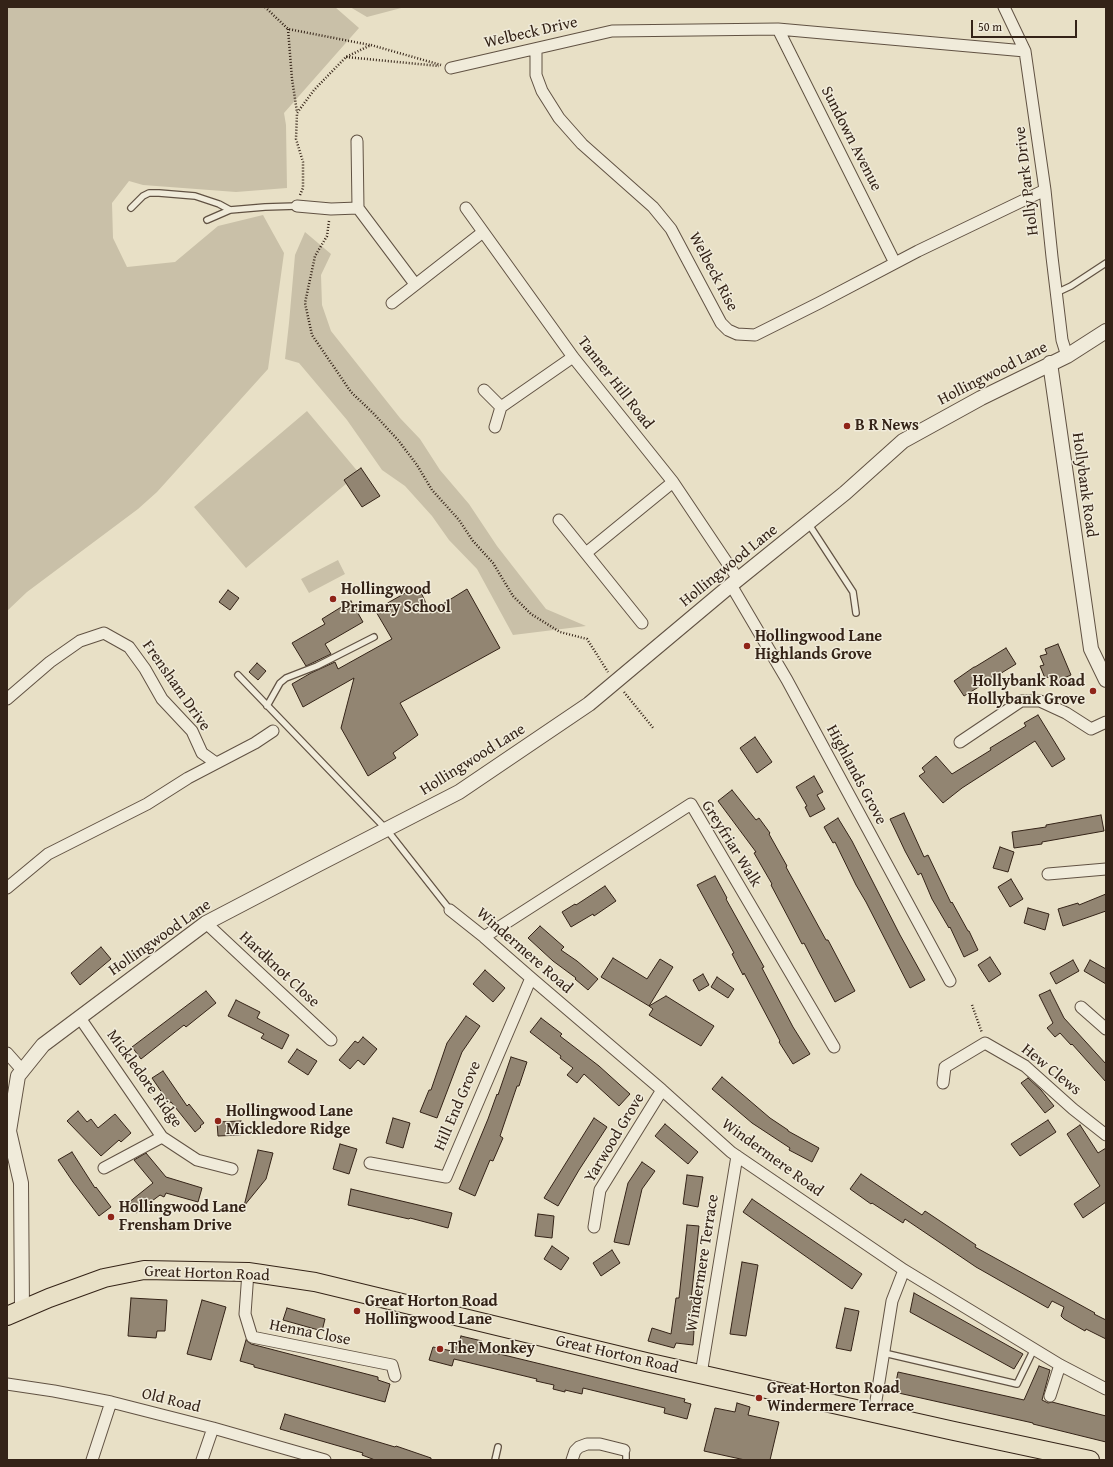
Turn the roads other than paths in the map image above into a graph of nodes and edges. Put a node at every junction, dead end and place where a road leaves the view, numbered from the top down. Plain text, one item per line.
1 (1004, 7) edge
2 (778, 29) junction
3 (536, 49) junction
4 (1025, 51) junction
5 (451, 68) road end
6 (357, 141) dead end
7 (1045, 190) junction
8 (297, 206) joint
9 (131, 208) dead end
10 (358, 208) junction
11 (466, 208) dead end
12 (230, 210) junction
13 (207, 220) dead end
14 (483, 232) junction
15 (1106, 263) edge
16 (895, 264) junction
17 (415, 284) junction
18 (1056, 293) junction
19 (392, 303) dead end
20 (1106, 331) edge
21 (1067, 356) junction
22 (572, 357) junction
23 (1050, 363) junction
24 (484, 390) dead end
25 (500, 408) junction
26 (496, 427) dead end
27 (673, 482) junction
28 (559, 520) dead end
29 (808, 523) junction
30 (586, 553) junction
31 (735, 582) junction
32 (856, 613) dead end
33 (642, 623) dead end
34 (374, 637) dead end
35 (238, 675) dead end
36 (1106, 680) edge
37 (7, 699) edge
38 (267, 706) junction
39 (1106, 722) edge
40 (273, 731) dead end
41 (960, 742) dead end
42 (216, 763) junction
43 (387, 830) junction
44 (1106, 869) edge
45 (1048, 874) dead end
46 (7, 888) edge
47 (450, 910) joint
48 (206, 923) junction
49 (484, 937) junction
50 (531, 978) junction
51 (950, 981) dead end
52 (1081, 1007) dead end
53 (80, 1018) junction
54 (1106, 1029) edge
55 (331, 1040) dead end
56 (834, 1047) dead end
57 (7, 1053) edge
58 (23, 1071) junction
59 (943, 1083) dead end
60 (662, 1090) junction
61 (1106, 1135) edge
62 (162, 1137) junction
63 (737, 1156) junction
64 (370, 1163) dead end
65 (104, 1168) dead end
66 (232, 1169) dead end
67 (594, 1227) dead end
68 (904, 1270) junction
69 (248, 1272) junction
70 (15, 1313) edge
71 (1034, 1349) junction
72 (884, 1353) junction
73 (1060, 1364) junction
74 (701, 1374) junction
75 (395, 1376) dead end
76 (7, 1384) edge
77 (1106, 1388) edge
78 (1050, 1396) dead end
79 (111, 1402) junction
80 (874, 1413) junction
81 (213, 1428) junction
82 (498, 1447) dead end
83 (625, 1455) edge
84 (309, 1458) edge
85 (92, 1460) edge
86 (202, 1460) edge
87 (325, 1460) edge
88 (495, 1460) edge
89 (572, 1460) edge
90 (1090, 1460) edge

1 - 4 street, Holly Park Drive
2 - 3 street, Welbeck Drive
2 - 4 street, Welbeck Drive
2 - 16 street, Sundown Avenue
3 - 5 street, Welbeck Drive
3 - 16 street, Welbeck Rise
4 - 7 street, Holly Park Drive
6 - 10 street
7 - 16 street, Welbeck Rise
7 - 18 street, Holly Park Drive
8 - 10 street
8 - 12 lane
9 - 12 lane
10 - 17 street
11 - 14 street, Tanner Hill Road
12 - 13 lane
14 - 17 street
14 - 22 street, Tanner Hill Road
15 - 18 lane
17 - 19 street
18 - 21 street, Holly Park Drive
20 - 21 street, Hollingwood Lane
21 - 23 street, Hollingwood Lane
22 - 25 street
22 - 27 street, Tanner Hill Road
23 - 29 street, Hollingwood Lane
23 - 36 street, Hollybank Road
24 - 25 street
25 - 26 street
27 - 30 street
27 - 31 street, Tanner Hill Road
28 - 30 street
29 - 31 street, Hollingwood Lane
29 - 32 lane
30 - 33 street
31 - 43 street, Hollingwood Lane
31 - 51 street, Highlands Grove
34 - 38 lane
35 - 38 lane
37 - 42 street, Frensham Drive
38 - 43 lane
39 - 41 street
40 - 42 street
42 - 46 street
43 - 47 lane
43 - 48 street, Hollingwood Lane
44 - 45 street
47 - 49 street, Windermere Road
48 - 53 street, Hollingwood Lane
48 - 55 street, Hardknot Close
49 - 50 street, Windermere Road
49 - 56 street, Greyfriar Walk
50 - 60 street, Windermere Road
50 - 64 street, Hill End Grove
52 - 54 street
53 - 58 street, Hollingwood Lane
53 - 62 street, Mickledore Ridge
57 - 58 street
58 - 70 street, Hollingwood Lane
59 - 61 street, Hew Clews
60 - 63 street, Windermere Road
60 - 67 street, Yarwood Grove
62 - 65 street
62 - 66 street, Mickledore Ridge
63 - 68 street, Windermere Road
63 - 74 street, Windermere Terrace
68 - 71 street, Windermere Road
68 - 72 street
69 - 70 main road, Great Horton Road
69 - 74 main road, Great Horton Road
69 - 75 street, Henna Close
71 - 72 lane
71 - 73 street, Windermere Road
72 - 80 street
73 - 77 street, Windermere Road
73 - 78 street
74 - 80 main road, Great Horton Road
76 - 79 street, Old Road
79 - 81 street, Old Road
79 - 85 street
80 - 90 main road, Great Horton Road
81 - 84 street, Old Road
81 - 86 street
82 - 88 lane
83 - 89 street
84 - 87 street, Old Road

